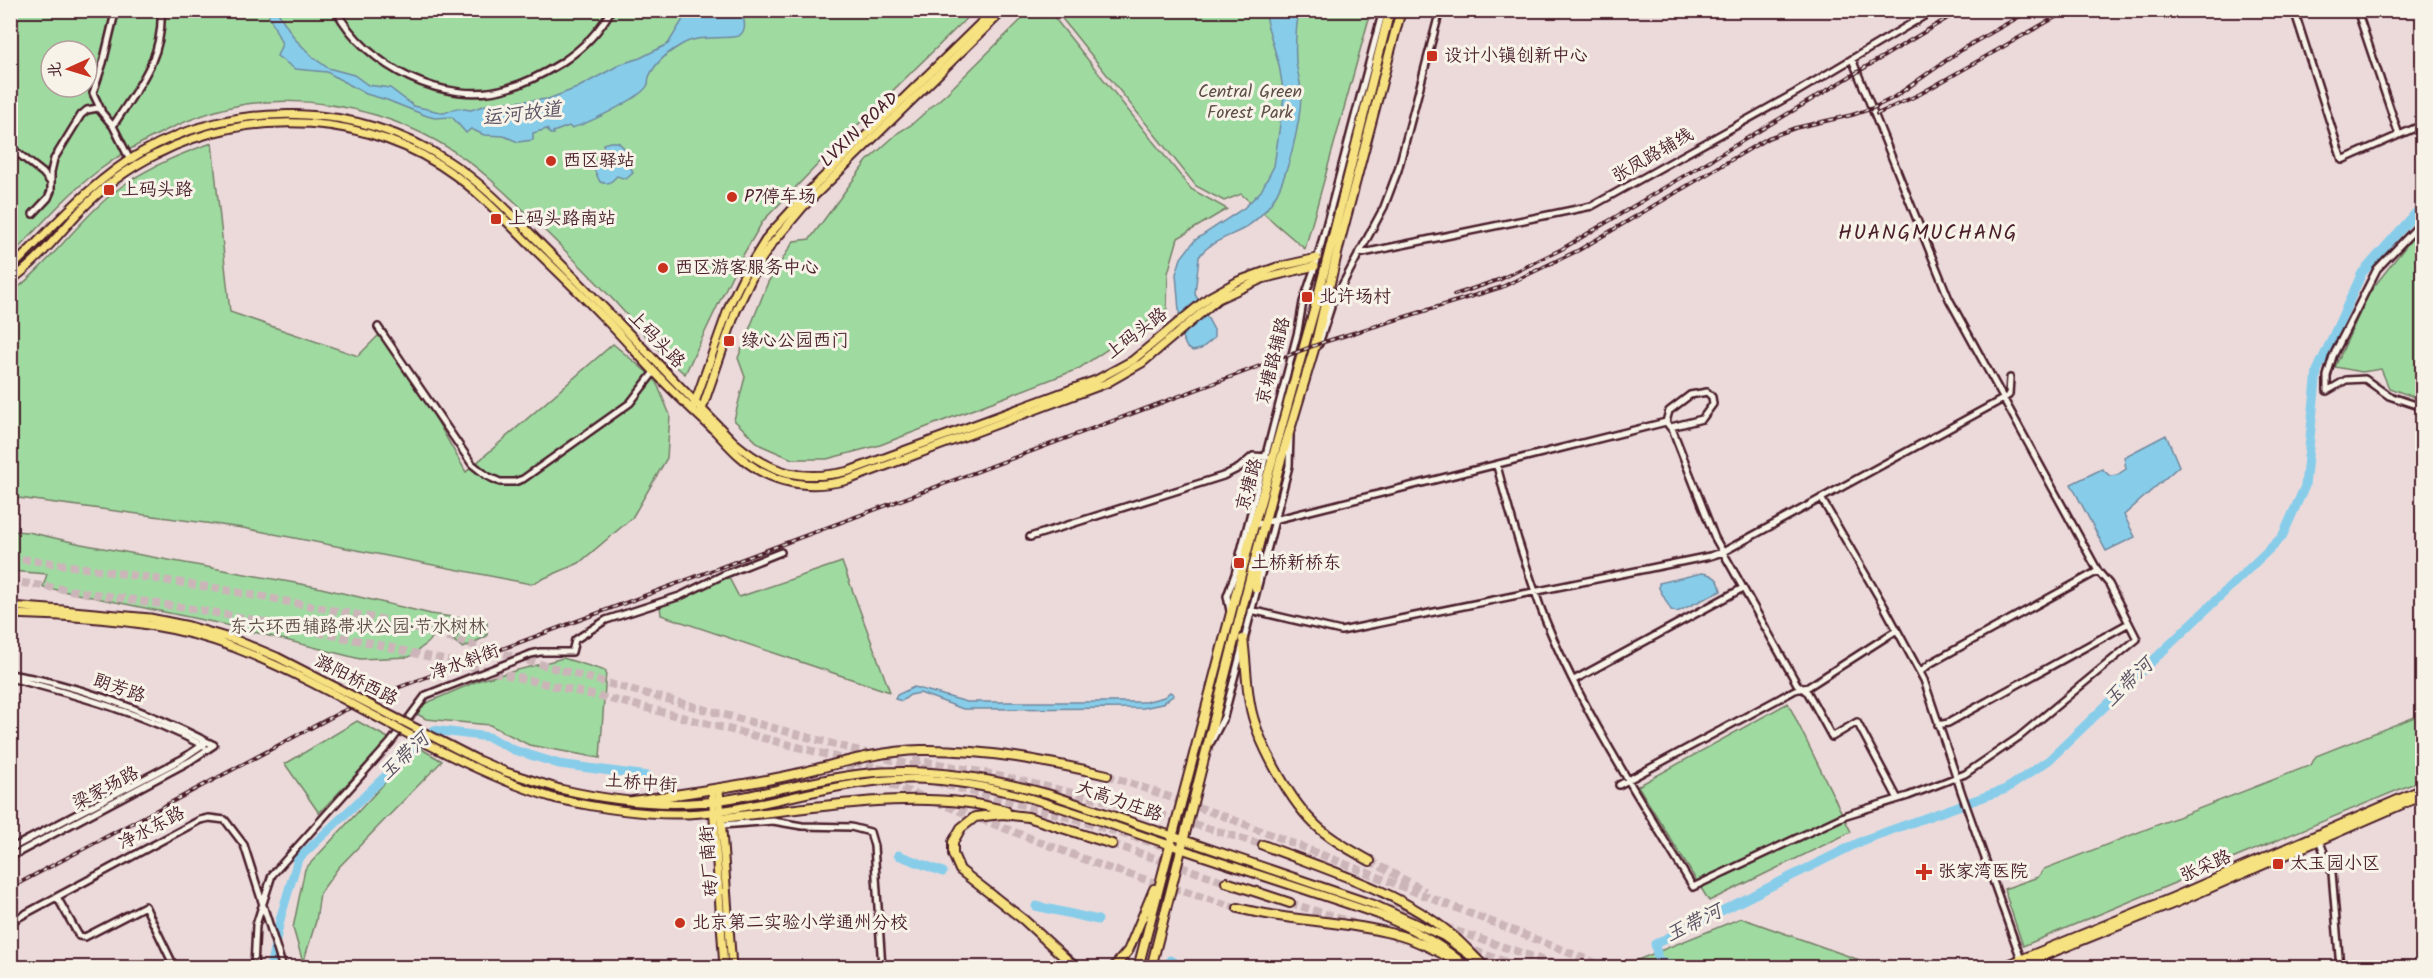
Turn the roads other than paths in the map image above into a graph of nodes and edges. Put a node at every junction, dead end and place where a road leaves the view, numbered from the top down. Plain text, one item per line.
1 (118, 10) edge
2 (161, 10) edge
3 (336, 10) edge
4 (610, 10) edge
5 (994, 10) edge
6 (1004, 10) edge
7 (1383, 10) edge
8 (1390, 10) edge
9 (1401, 10) edge
10 (1440, 10) edge
11 (1916, 10) edge
12 (1934, 10) edge
13 (2294, 10) edge
14 (2357, 10) edge
15 (1917, 21) junction
16 (1852, 59) junction
17 (102, 111) junction
18 (2422, 125) edge
19 (113, 126) junction
20 (2399, 135) junction
21 (10, 147) edge
22 (434, 158) junction
23 (130, 160) junction
24 (52, 185) junction
25 (482, 186) junction
26 (478, 194) junction
27 (33, 214) dead end
28 (2422, 222) edge
29 (1358, 254) junction
30 (1317, 258) junction
31 (1315, 267) junction
32 (10, 269) edge
33 (10, 281) edge
34 (1332, 302) junction
35 (1322, 315) junction
36 (378, 327) dead end
37 (1312, 356) junction
38 (654, 372) junction
39 (2010, 378) dead end
40 (675, 381) junction
41 (669, 387) junction
42 (1072, 392) junction
43 (2003, 399) junction
44 (695, 402) junction
45 (2422, 407) edge
46 (693, 411) junction
47 (701, 413) junction
48 (1291, 425) junction
49 (1669, 425) junction
50 (1270, 457) junction
51 (1497, 466) junction
52 (1821, 498) junction
53 (1274, 520) junction
54 (1264, 524) junction
55 (1254, 525) junction
56 (1030, 537) dead end
57 (781, 552) dead end
58 (1723, 552) junction
59 (1254, 562) junction
60 (2098, 571) junction
61 (1256, 588) junction
62 (1743, 588) junction
63 (1536, 592) junction
64 (10, 606) edge
65 (1251, 610) junction
66 (61, 613) junction
67 (10, 614) edge
68 (1231, 614) junction
69 (2129, 623) junction
70 (1897, 630) junction
71 (1243, 639) junction
72 (1920, 672) junction
73 (10, 674) edge
74 (10, 678) edge
75 (1574, 680) junction
76 (1802, 688) junction
77 (1938, 725) junction
78 (208, 745) junction
79 (1205, 754) junction
80 (1107, 776) tunnel mouth
81 (1956, 778) junction
82 (1629, 780) junction
83 (1619, 785) dead end
84 (560, 789) joint
85 (2422, 789) edge
86 (716, 790) junction
87 (2422, 796) edge
88 (1898, 799) junction
89 (633, 801) junction
90 (717, 801) junction
91 (720, 817) junction
92 (1028, 817) junction
93 (1172, 836) junction
94 (2318, 838) junction
95 (1183, 840) junction
96 (1112, 844) tunnel mouth
97 (1170, 845) junction
98 (1263, 845) tunnel mouth
99 (10, 849) edge
100 (1180, 849) junction
101 (10, 857) edge
102 (1370, 861) tunnel mouth
103 (1164, 866) junction
104 (1226, 882) tunnel mouth
105 (57, 897) junction
106 (1290, 903) tunnel mouth
107 (262, 907) junction
108 (1238, 908) tunnel mouth
109 (10, 922) edge
110 (2022, 963) edge
111 (1484, 966) edge
112 (1466, 967) edge
113 (163, 968) edge
114 (254, 968) edge
115 (283, 968) edge
116 (724, 968) edge
117 (732, 968) edge
118 (882, 968) edge
119 (1076, 968) edge
120 (1113, 968) edge
121 (1138, 968) edge
122 (1151, 968) edge
123 (1999, 968) edge
124 (2014, 968) edge
125 (2340, 968) edge

1 - 17 street
2 - 19 street
3 - 4 street
5 - 44 main road, LVXIN ROAD
6 - 47 main road, LVXIN ROAD
7 - 30 street, 京塘路辅路
8 - 50 highway, 京塘路
9 - 35 highway, 京塘路
10 - 29 street, 京塘路辅路
11 - 15 street
12 - 15 street, 张凤路辅线
13 - 20 street
14 - 20 street
15 - 16 street, 张凤路辅线
16 - 29 street, 张凤路辅线
16 - 43 street
17 - 19 street
17 - 24 street
18 - 20 street
19 - 23 street
21 - 24 street
22 - 23 main road, 上码头路
22 - 25 main road, 上码头路
22 - 26 main road, 上码头路
22 - 33 main road, 上码头路
23 - 32 main road, 上码头路
24 - 27 street
25 - 26 main road
25 - 40 main road, 上码头路
26 - 38 main road, 上码头路
28 - 45 street
29 - 34 street, 京塘路辅路
30 - 31 street, 京塘路辅路
30 - 42 main road, 上码头路
31 - 42 main road, 上码头路
31 - 50 street, 京塘路辅路
34 - 35 street, 京塘路辅路
34 - 37 street, 京塘路辅路
35 - 37 highway, 京塘路
36 - 38 street
37 - 48 highway, 京塘路
38 - 41 main road, 上码头路
39 - 43 street
40 - 41 main road
40 - 44 main road, 上码头路
41 - 46 main road, 上码头路
42 - 47 main road, 上码头路
43 - 52 street
43 - 60 street
44 - 46 main road, LVXIN ROAD
44 - 47 main road, 上码头路
46 - 47 main road, 上码头路
48 - 53 street, 京塘路辅路
48 - 54 highway, 京塘路
49 - 49 street
49 - 51 street
49 - 58 street
50 - 55 highway, 京塘路
50 - 56 street
50 - 68 street, 京塘路辅路
51 - 53 street
51 - 63 street
52 - 58 street
52 - 70 street
53 - 54 street
53 - 61 street, 京塘路辅路
54 - 55 street
54 - 59 highway, 京塘路
55 - 68 highway, 京塘路
57 - 107 street, 净水斜街
58 - 62 street
58 - 63 street
59 - 61 highway
59 - 79 highway, 京塘路
60 - 69 street
60 - 72 street
61 - 65 street, 京塘路辅路
62 - 75 street
62 - 76 street
63 - 65 street
63 - 75 street
64 - 66 main road
65 - 71 street, 京塘路辅路
66 - 67 main road
66 - 84 main road, 潞阳桥西路, bridge
66 - 91 main road, 潞阳桥西路, bridge
68 - 93 highway, 京塘路
69 - 77 street
69 - 81 street
70 - 72 street
70 - 76 street
71 - 79 street, 京塘路辅路
71 - 102 highway
72 - 77 street
73 - 78 street, 朗芳路
74 - 78 street, 朗芳路
75 - 82 street
76 - 82 street
76 - 88 street
77 - 81 street
78 - 99 street, 梁家场路
78 - 101 street, 梁家场路
79 - 95 highway, 京塘路
80 - 86 highway
81 - 88 street
81 - 110 street
82 - 83 street
82 - 88 street
84 - 89 main road, 土桥中街
85 - 94 main road, 张采路
86 - 89 highway
86 - 90 main road, 砖厂南街
87 - 94 main road, 张采路
89 - 90 main road, 土桥中街
90 - 91 main road, 砖厂南街
90 - 93 main road, 大高力庄路
91 - 92 highway
91 - 97 main road, 大高力庄路
91 - 116 main road, 砖厂南街
91 - 117 main road, 砖厂南街
91 - 118 street
92 - 96 highway
92 - 119 highway
93 - 95 main road, 大高力庄路
93 - 97 highway, 京塘路
94 - 110 main road, 张采路
94 - 125 street
95 - 100 highway, 京塘路
95 - 111 main road, 大高力庄路
97 - 100 main road, 大高力庄路
97 - 103 highway, 京塘路
98 - 111 highway
100 - 112 main road, 大高力庄路
100 - 122 highway, 京塘路
103 - 120 highway
103 - 121 highway, 京塘路
104 - 106 highway
105 - 107 street, 净水东路
105 - 109 street, 净水东路
105 - 113 street
107 - 114 street, 净水斜街
107 - 115 street, 净水东路
108 - 112 highway
110 - 123 main road, 张采路
110 - 124 main road, 张采路

